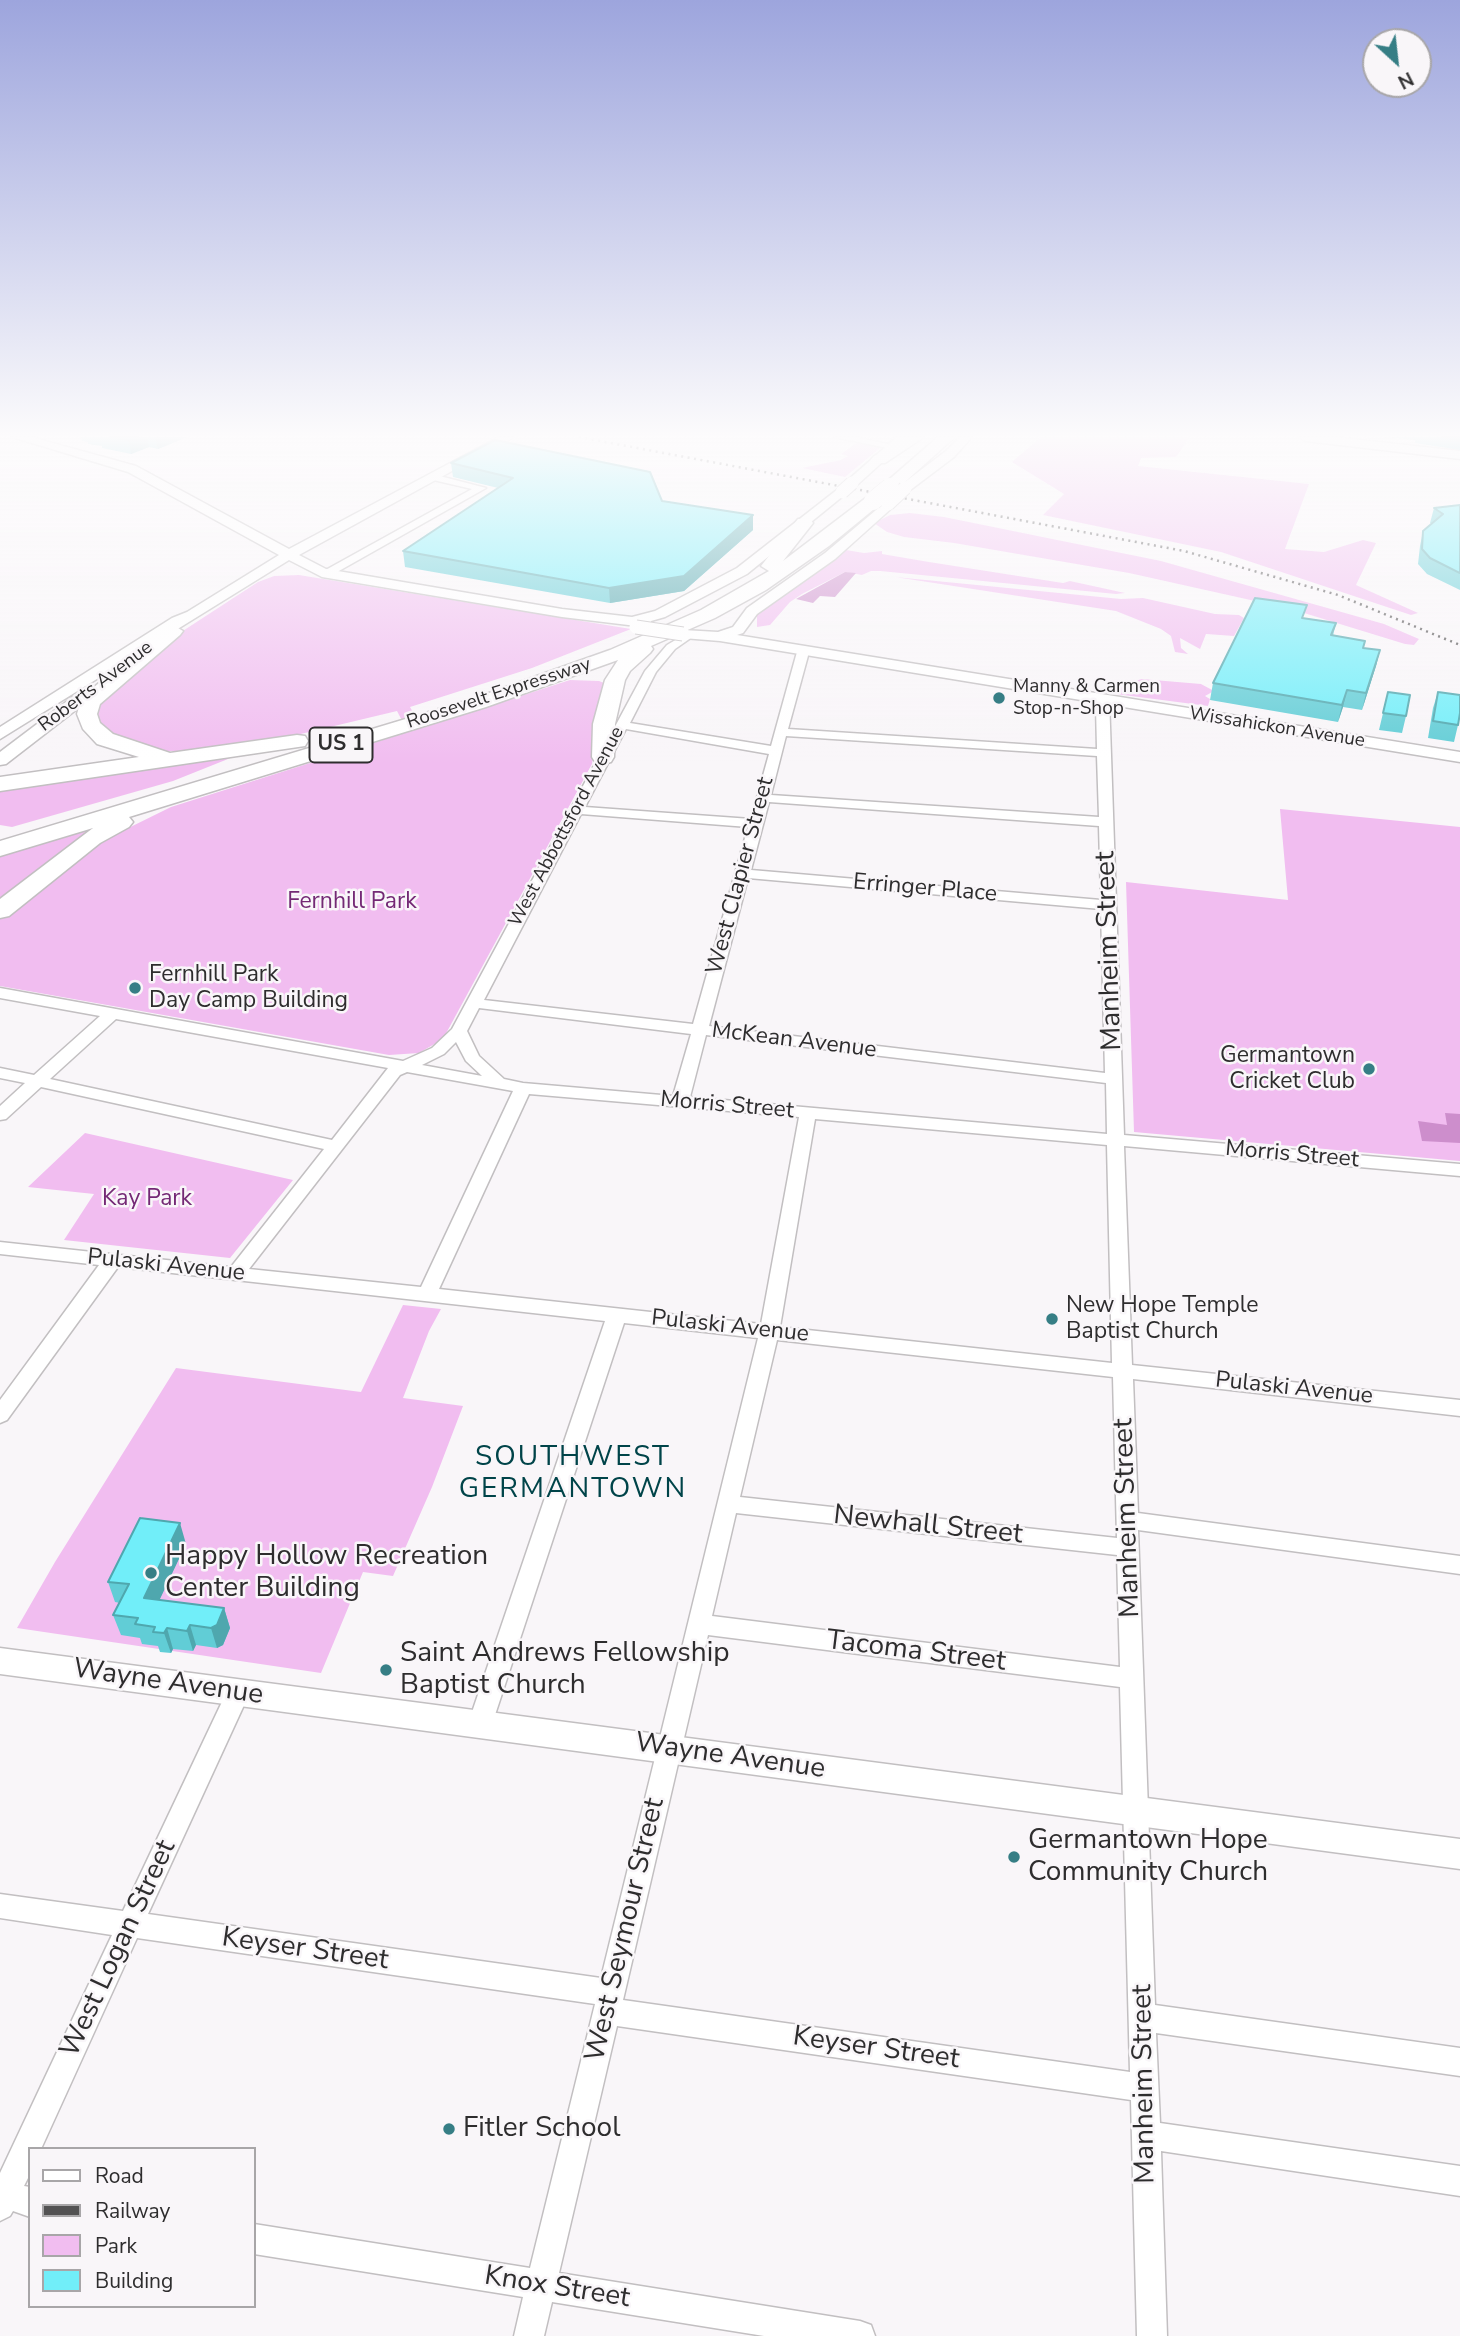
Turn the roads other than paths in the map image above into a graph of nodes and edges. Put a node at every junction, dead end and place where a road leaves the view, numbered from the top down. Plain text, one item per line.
1 (272, 546) edge
2 (305, 546) edge
3 (376, 546) edge
4 (773, 546) edge
5 (785, 546) edge
6 (803, 546) edge
7 (817, 546) edge
8 (839, 546) edge
9 (288, 555) junction
10 (765, 571) junction
11 (326, 574) junction
12 (248, 580) junction
13 (192, 615) junction
14 (746, 621) junction
15 (663, 629) junction
16 (173, 631) junction
17 (720, 637) junction
18 (771, 646) junction
19 (803, 652) junction
20 (1105, 700) junction
21 (400, 718) junction
22 (614, 718) junction
23 (780, 732) junction
24 (0, 734) edge
25 (775, 751) junction
26 (1104, 753) junction
27 (217, 754) junction
28 (603, 757) joint
29 (1460, 757) edge
30 (0, 760) edge
31 (211, 784) junction
32 (0, 785) edge
33 (762, 799) junction
34 (576, 810) junction
35 (1106, 822) junction
36 (755, 823) junction
37 (0, 839) edge
38 (0, 849) edge
39 (742, 873) junction
40 (1108, 905) junction
41 (0, 911) edge
42 (0, 993) edge
43 (473, 1003) junction
44 (113, 1013) junction
45 (699, 1030) junction
46 (460, 1031) junction
47 (406, 1065) junction
48 (0, 1073) edge
49 (1114, 1079) junction
50 (38, 1081) junction
51 (502, 1083) junction
52 (523, 1088) junction
53 (680, 1102) junction
54 (808, 1113) junction
55 (0, 1115) edge
56 (1116, 1140) junction
57 (336, 1146) junction
58 (1460, 1170) edge
59 (0, 1248) edge
60 (113, 1260) junction
61 (236, 1273) junction
62 (427, 1294) junction
63 (617, 1315) junction
64 (769, 1332) junction
65 (1123, 1371) junction
66 (1460, 1408) edge
67 (0, 1415) edge
68 (727, 1504) junction
69 (1128, 1520) junction
70 (1129, 1548) junction
71 (1460, 1565) edge
72 (699, 1624) junction
73 (2, 1663) edge
74 (1133, 1679) junction
75 (238, 1692) junction
76 (480, 1724) junction
77 (670, 1749) junction
78 (1137, 1812) junction
79 (1460, 1854) edge
80 (0, 1906) edge
81 (131, 1926) junction
82 (609, 2002) junction
83 (1143, 2017) junction
84 (1460, 2062) edge
85 (1145, 2088) junction
86 (1146, 2135) junction
87 (32, 2147) edge
88 (28, 2156) edge
89 (1460, 2181) edge
90 (9, 2199) edge
91 (256, 2239) edge
92 (541, 2286) junction
93 (529, 2336) edge
94 (860, 2336) edge
95 (1152, 2336) edge

1 - 9 street, Wissahickon Avenue
2 - 9 street, Roberts Avenue
3 - 11 street
4 - 15 street, West Abbottsford Avenue
5 - 10 highway
6 - 10 highway, Roosevelt Expressway / US 1
7 - 15 highway, Roosevelt Expressway / US 1
8 - 14 street
9 - 11 street, Wissahickon Avenue
9 - 12 street, Roberts Avenue
10 - 21 highway, Roosevelt Expressway / US 1
11 - 12 street
11 - 15 street, Wissahickon Avenue
12 - 13 street, Roberts Avenue
13 - 16 street, Roberts Avenue
13 - 24 street, Roberts Avenue
14 - 17 street
14 - 18 street
15 - 17 street, Wissahickon Avenue
15 - 22 highway
15 - 22 street, West Abbottsford Avenue
15 - 31 highway, Roosevelt Expressway / US 1
16 - 27 highway
16 - 30 street, Roberts Avenue
17 - 18 street, Wissahickon Avenue
18 - 19 street, Wissahickon Avenue
19 - 20 street, Wissahickon Avenue
19 - 23 street, West Clapier Street
20 - 26 street, Manheim Street
20 - 29 street, Wissahickon Avenue
21 - 27 highway
21 - 37 highway, Roosevelt Expressway / US 1
22 - 25 street
22 - 28 highway
23 - 25 street, West Clapier Street
23 - 26 street
25 - 33 street, West Clapier Street
26 - 35 street, Manheim Street
27 - 32 highway
28 - 34 street, West Abbottsford Avenue
31 - 38 highway, Roosevelt Expressway / US 1
31 - 41 highway
33 - 35 street
33 - 36 street, West Clapier Street
34 - 36 street
34 - 43 street, West Abbottsford Avenue
35 - 40 street, Manheim Street
36 - 39 street, West Clapier Street
39 - 40 street, Erringer Place
39 - 45 street, West Clapier Street
40 - 49 street, Manheim Street
42 - 44 street, Morris Street
43 - 45 street, McKean Avenue
43 - 46 street, West Abbottsford Avenue
44 - 47 street, Morris Street
44 - 50 street
45 - 49 street, McKean Avenue
45 - 53 street, West Clapier Street
46 - 47 street, West Abbottsford Avenue
46 - 51 street
47 - 51 street, Morris Street
47 - 57 street, West Abbottsford Avenue
48 - 50 street
49 - 56 street, Manheim Street
50 - 55 street
50 - 57 street
51 - 52 street, Morris Street
52 - 53 street, Morris Street
52 - 62 street
53 - 54 street, Morris Street
54 - 56 street, Morris Street
54 - 64 street, West Seymour Street
56 - 58 street, Morris Street
56 - 65 street, Manheim Street
57 - 61 street, West Abbottsford Avenue
59 - 60 street, Pulaski Avenue
60 - 61 street, Pulaski Avenue
60 - 67 street
61 - 62 street, Pulaski Avenue
62 - 63 street, Pulaski Avenue
63 - 64 street, Pulaski Avenue
63 - 76 street
64 - 65 street, Pulaski Avenue
64 - 68 street, West Seymour Street
65 - 66 street, Pulaski Avenue
65 - 69 street, Manheim Street
68 - 70 street, Newhall Street
68 - 72 street, West Seymour Street
69 - 70 street, Manheim Street
69 - 71 street
70 - 74 street, Manheim Street
72 - 74 street, Tacoma Street
72 - 77 street, West Seymour Street
73 - 75 street, Wayne Avenue
74 - 78 street, Manheim Street
75 - 76 street, Wayne Avenue
75 - 81 street, West Logan Street
76 - 77 street, Wayne Avenue
77 - 78 street, Wayne Avenue
77 - 82 street, West Seymour Street
78 - 79 street, Wayne Avenue
78 - 83 street, Manheim Street
80 - 81 street, Keyser Street
81 - 82 street, Keyser Street
81 - 87 street, West Logan Street
82 - 85 street, Keyser Street
82 - 92 street, West Seymour Street
83 - 84 street
83 - 85 street, Manheim Street
85 - 86 street, Manheim Street
86 - 89 street
86 - 95 street, Manheim Street
88 - 90 street, West Logan Street
91 - 92 street, Knox Street
92 - 93 street, West Seymour Street
92 - 94 street, Knox Street

